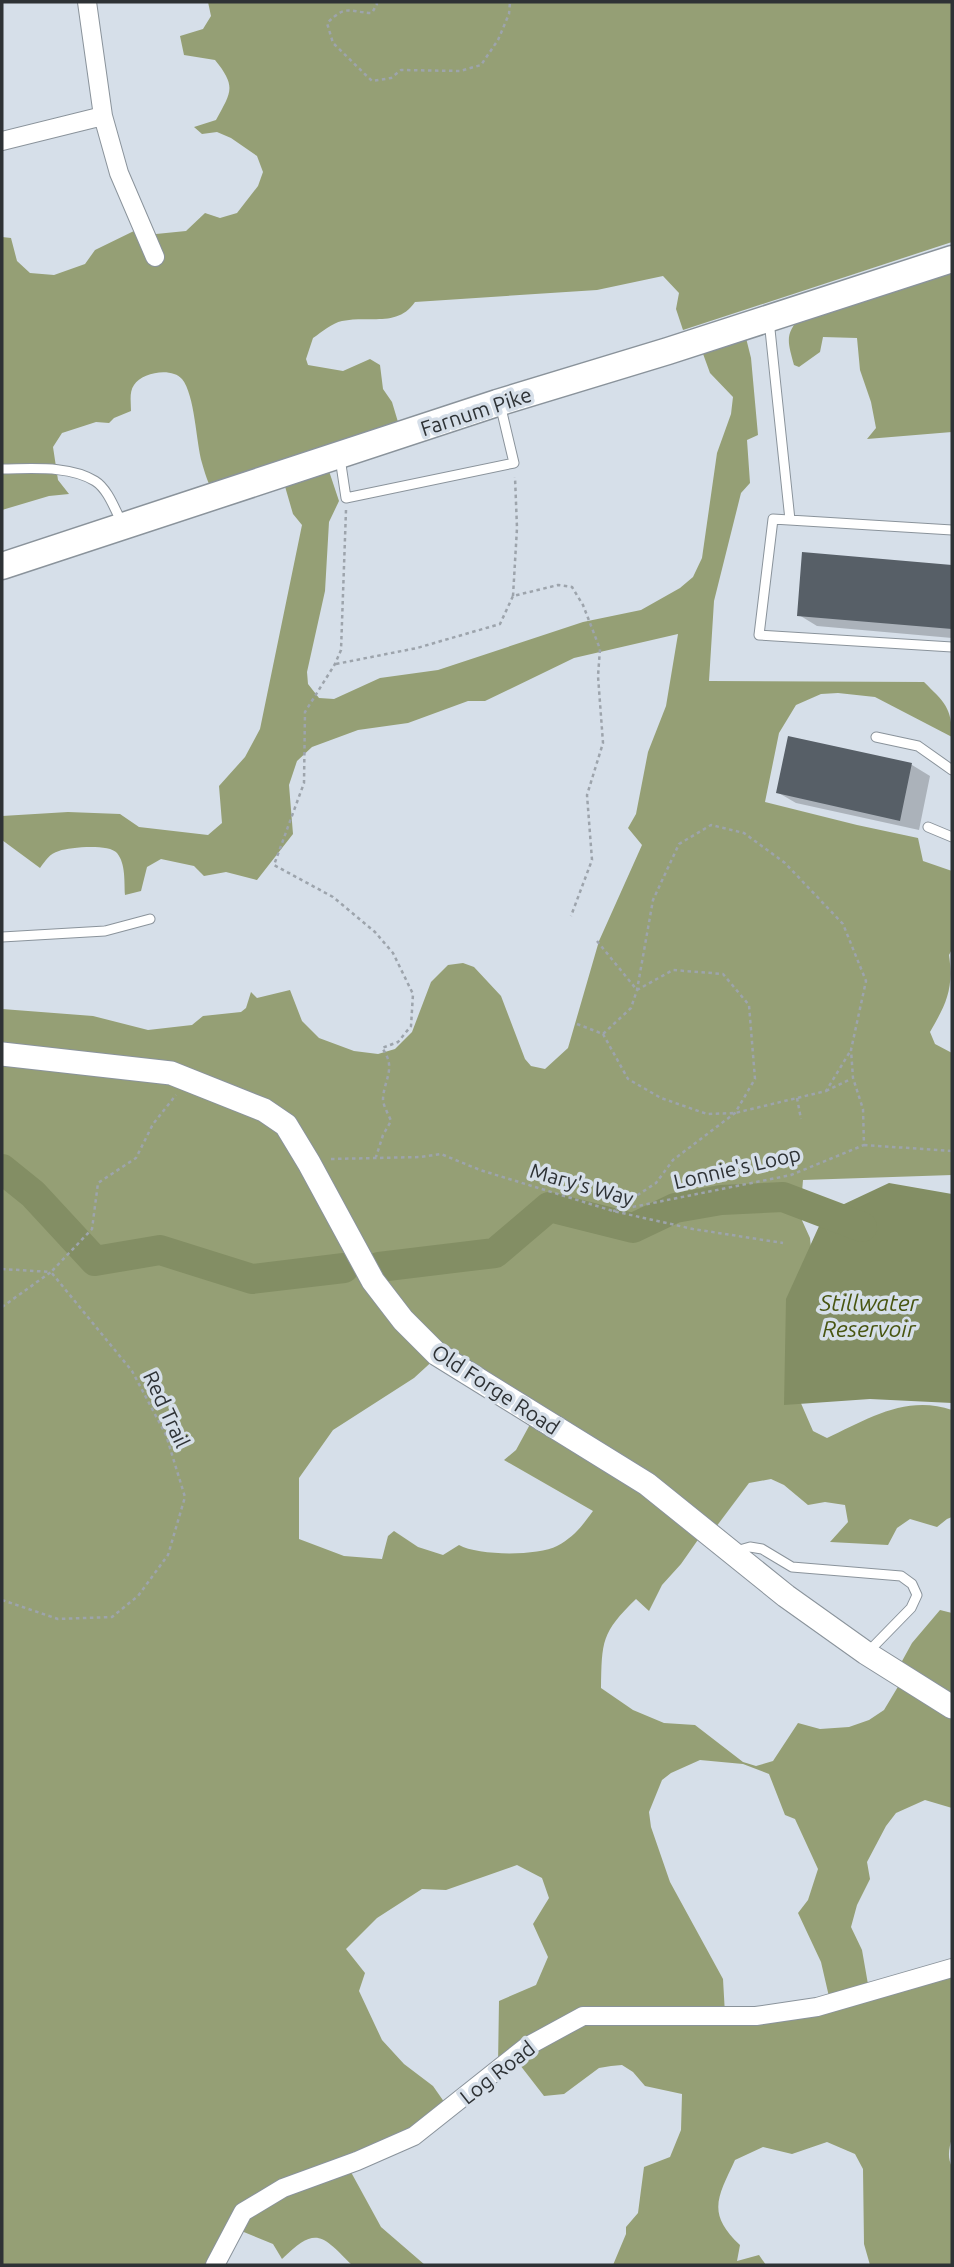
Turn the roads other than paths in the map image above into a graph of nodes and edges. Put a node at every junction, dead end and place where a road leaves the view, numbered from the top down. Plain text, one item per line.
1 (87, 2) edge
2 (103, 116) junction
3 (2, 141) edge
4 (155, 257) dead end
5 (952, 259) edge
6 (769, 318) junction
7 (499, 402) junction
8 (340, 456) junction
9 (2, 468) edge
10 (790, 520) junction
11 (124, 527) junction
12 (952, 530) edge
13 (2, 566) edge
14 (952, 647) edge
15 (876, 737) dead end
16 (952, 770) edge
17 (928, 827) dead end
18 (952, 837) edge
19 (150, 919) dead end
20 (2, 937) edge
21 (2, 1054) edge
22 (732, 1553) junction
23 (789, 1565) junction
24 (773, 1585) junction
25 (866, 1653) junction
26 (952, 1707) edge
27 (952, 1968) edge
28 (215, 2265) edge

1 - 2 street
2 - 3 street
2 - 4 street
5 - 6 main road, Farnum Pike
6 - 7 main road, Farnum Pike
6 - 10 lane
7 - 8 main road, Farnum Pike
7 - 8 lane
8 - 11 main road, Farnum Pike
9 - 11 lane
10 - 12 lane
10 - 14 lane
11 - 13 main road, Farnum Pike
15 - 16 lane
17 - 18 lane
19 - 20 lane
21 - 22 street, Old Forge Road
22 - 23 lane
22 - 24 street, Old Forge Road
23 - 24 lane
23 - 25 lane
24 - 25 street, Old Forge Road
25 - 26 street, Old Forge Road
27 - 28 street, Log Road

